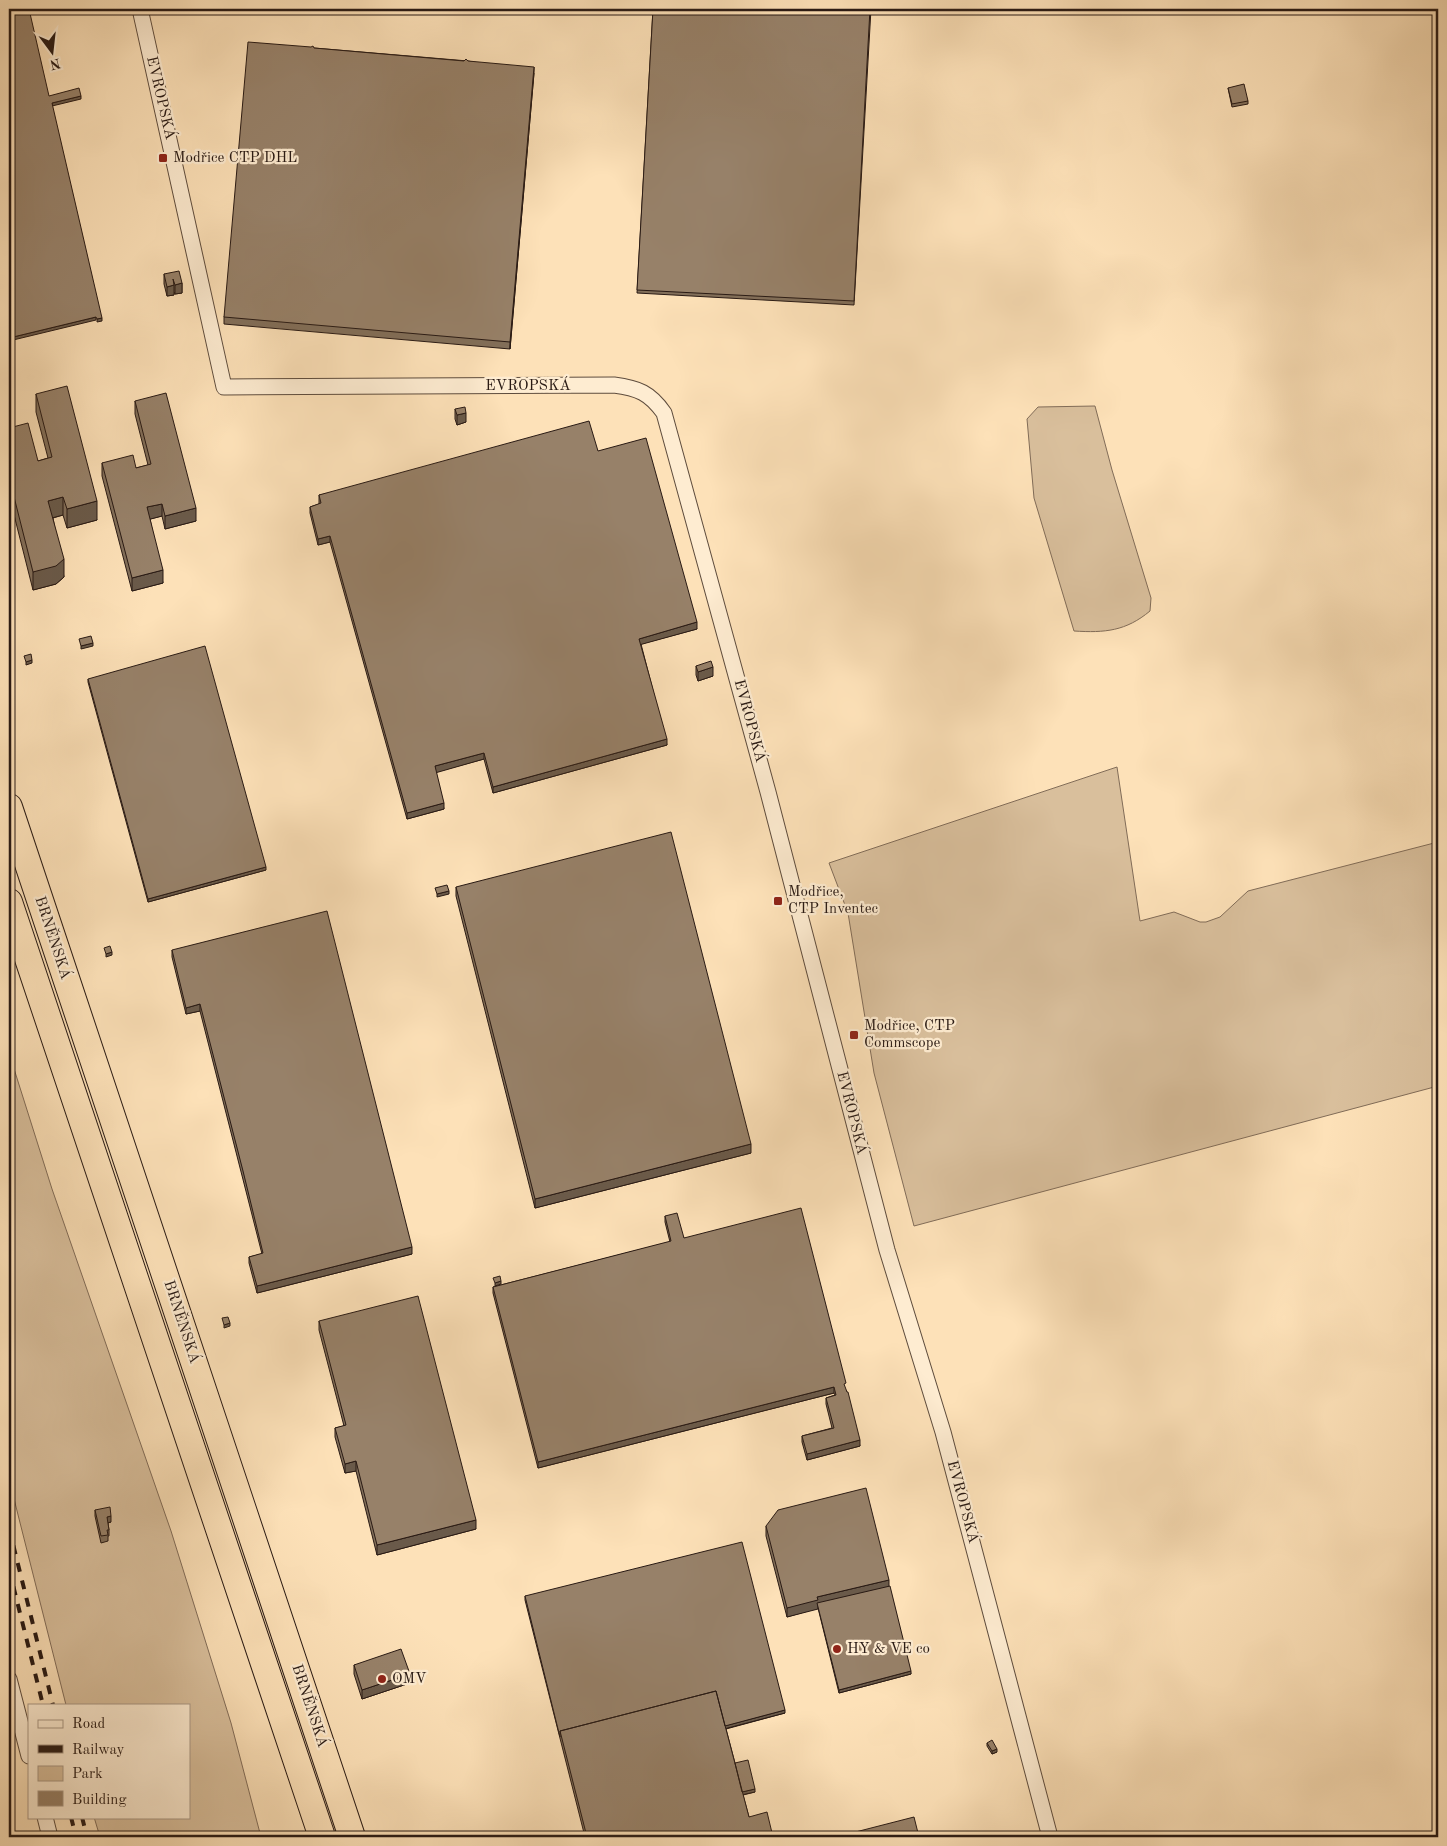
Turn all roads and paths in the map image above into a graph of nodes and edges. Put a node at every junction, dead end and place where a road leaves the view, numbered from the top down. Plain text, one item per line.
1 (140, 9) edge
2 (9, 808) edge
3 (9, 902) edge
4 (9, 1679) edge
5 (28, 1752) edge
6 (45, 1818) edge
7 (50, 1837) edge
8 (322, 1837) edge
9 (352, 1837) edge
10 (1050, 1837) edge

1 - 10 street, EVROPSKÁ
2 - 9 highway, BRNĚNSKÁ
3 - 8 highway, BRNĚNSKÁ
4 - 5 street
6 - 7 street

